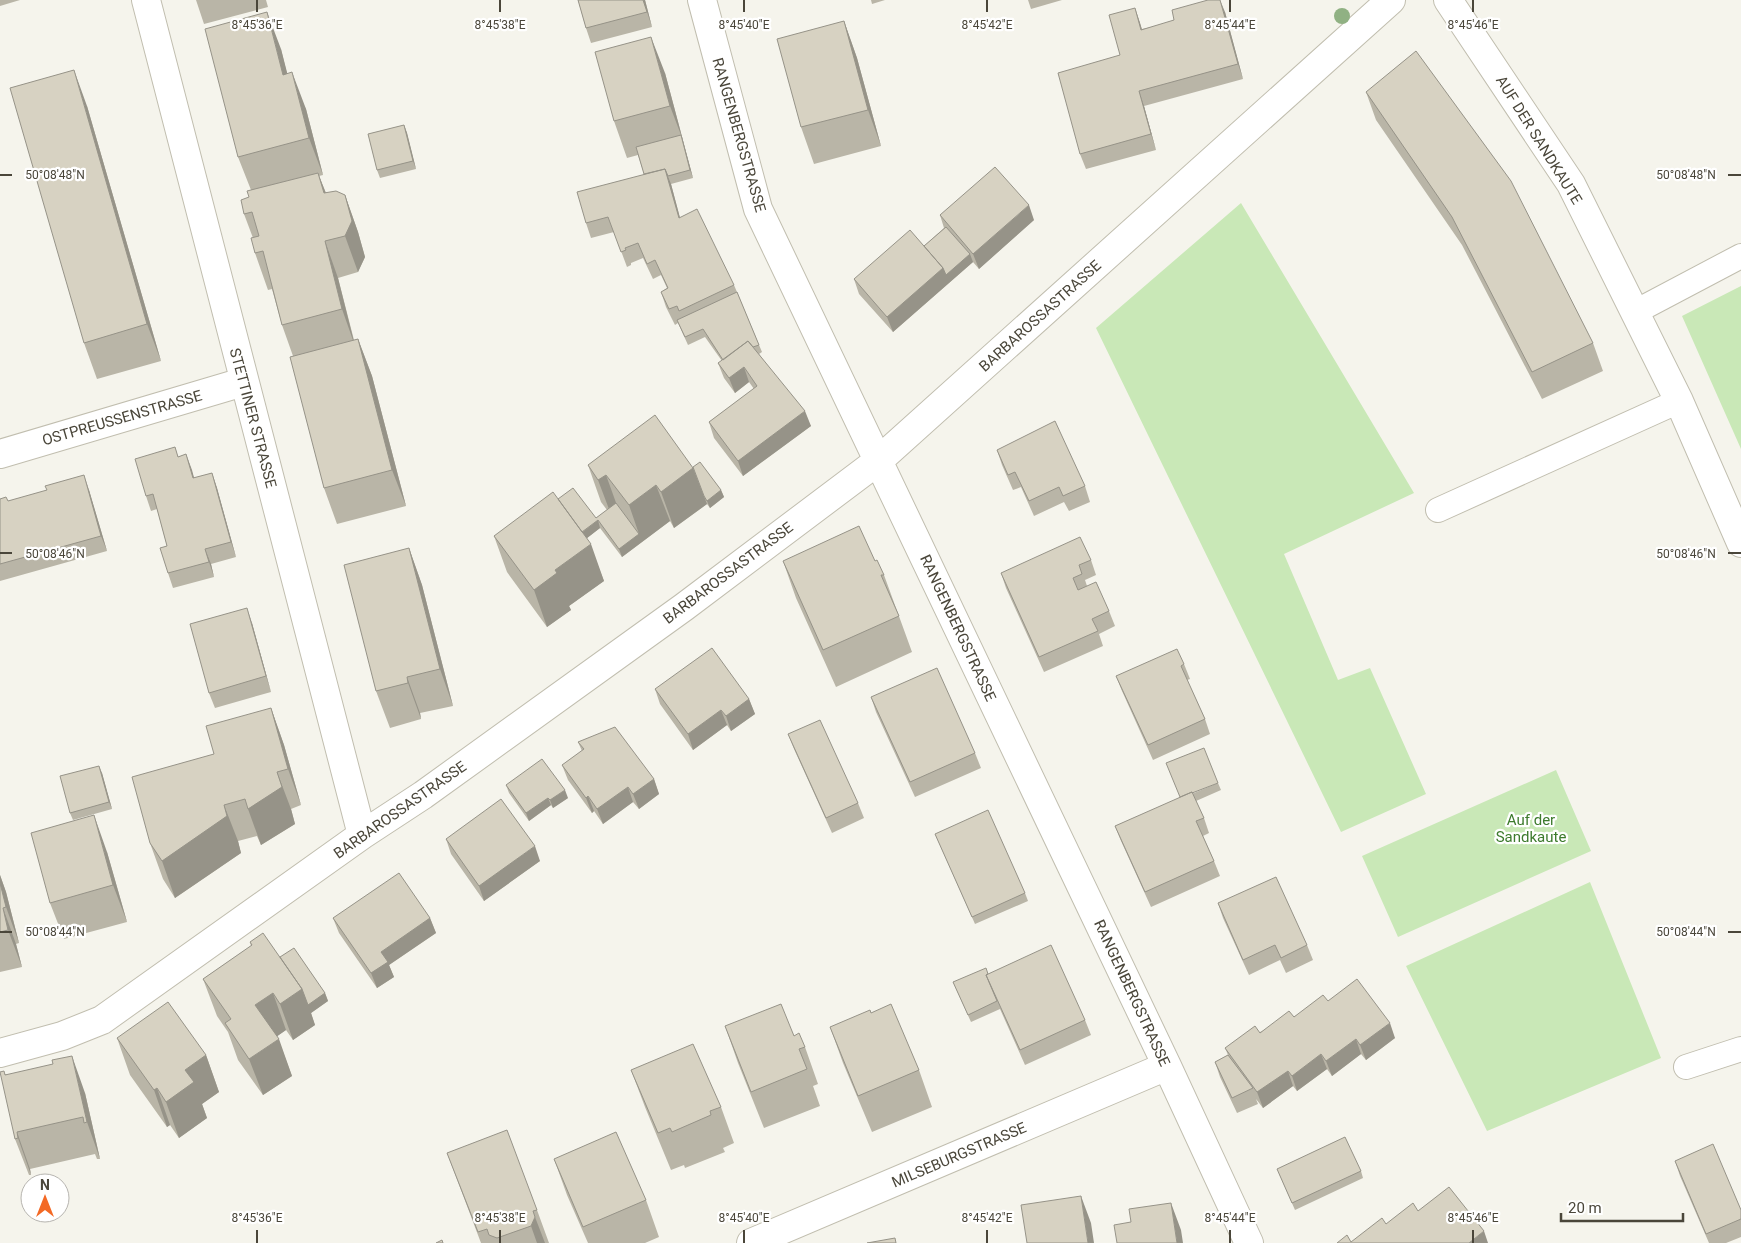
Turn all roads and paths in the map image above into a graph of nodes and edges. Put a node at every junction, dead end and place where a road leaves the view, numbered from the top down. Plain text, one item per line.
1 (146, 0) edge
2 (702, 0) edge
3 (1391, 0) edge
4 (1448, 0) edge
5 (1741, 256) edge
6 (1635, 312) junction
7 (243, 382) junction
8 (1679, 401) junction
9 (0, 454) edge
10 (878, 461) junction
11 (1438, 510) dead end
12 (1741, 543) edge
13 (362, 835) junction
14 (1741, 1049) edge
15 (0, 1053) edge
16 (1167, 1066) junction
17 (1686, 1067) dead end
18 (751, 1243) edge
19 (1249, 1243) edge

1 - 7 street, STETTINER STRASSE
2 - 10 street, RANGENBERGSTRASSE
3 - 10 street, BARBAROSSASTRASSE
4 - 6 street, AUF DER SANDKAUTE
5 - 6 lane
6 - 8 street, AUF DER SANDKAUTE
7 - 9 street, OSTPREUSSENSTRASSE
7 - 13 street, STETTINER STRASSE
8 - 11 lane
8 - 12 street, AUF DER SANDKAUTE
10 - 13 street, BARBAROSSASTRASSE
10 - 16 street, RANGENBERGSTRASSE
13 - 15 street, BARBAROSSASTRASSE
14 - 17 lane
16 - 18 street, MILSEBURGSTRASSE
16 - 19 street, RANGENBERGSTRASSE

